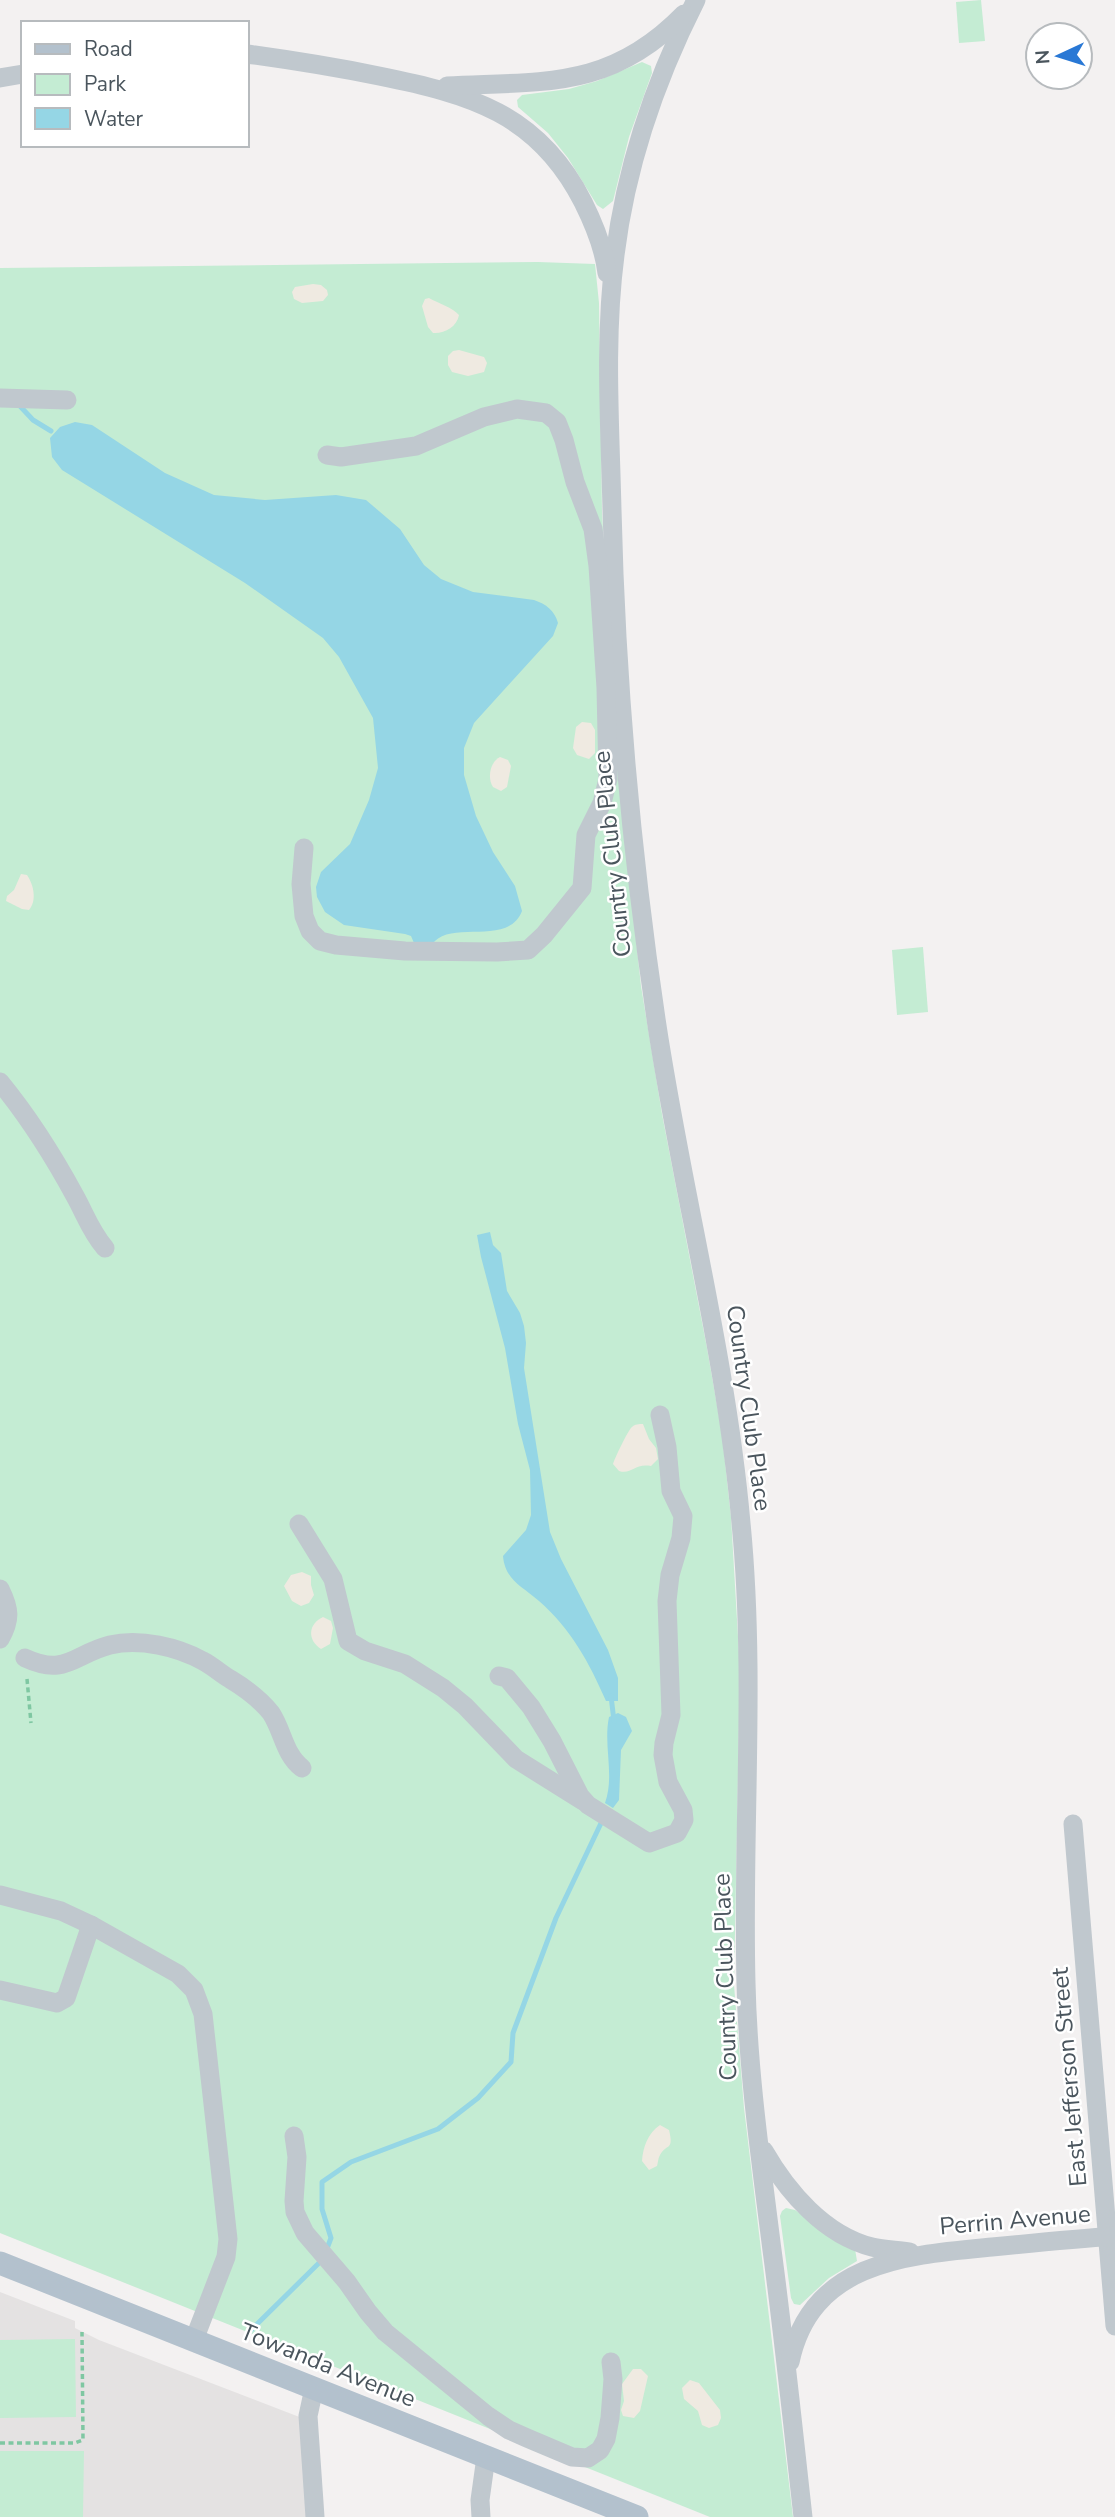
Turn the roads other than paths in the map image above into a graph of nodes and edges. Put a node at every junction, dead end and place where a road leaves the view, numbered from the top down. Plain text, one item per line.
1 (695, 1) edge
2 (248, 54) edge
3 (21, 74) edge
4 (0, 78) edge
5 (435, 87) junction
6 (610, 309) junction
7 (10, 399) edge
8 (66, 400) dead end
9 (327, 454) dead end
10 (304, 848) dead end
11 (0, 1082) edge
12 (105, 1248) dead end
13 (660, 1415) dead end
14 (299, 1524) dead end
15 (0, 1589) edge
16 (0, 1640) edge
17 (499, 1676) dead end
18 (302, 1768) dead end
19 (597, 1810) junction
20 (1073, 1824) dead end
21 (0, 1895) edge
22 (91, 1925) junction
23 (0, 1990) edge
24 (294, 2136) dead end
25 (758, 2141) junction
26 (1111, 2236) edge
27 (920, 2253) junction
28 (0, 2263) edge
29 (1115, 2326) edge
30 (194, 2340) junction
31 (611, 2361) dead end
32 (787, 2376) junction
33 (314, 2388) junction
34 (486, 2457) junction
35 (315, 2517) edge
36 (481, 2517) edge
37 (637, 2517) edge
38 (803, 2517) edge

1 - 5 street, Country Club Place
1 - 6 street, Country Club Place
2 - 5 street, Country Club Place
3 - 4 street
5 - 6 street, Country Club Place
6 - 25 street, Country Club Place
7 - 8 street
9 - 10 street
11 - 12 street
13 - 19 street
14 - 19 street
15 - 16 street
16 - 18 street
17 - 19 street
20 - 26 street, East Jefferson Street
21 - 22 street
22 - 23 street
22 - 30 street
24 - 31 street
25 - 27 street, Perrin Avenue
25 - 32 street, Country Club Place
26 - 27 street, Perrin Avenue
26 - 29 street, East Jefferson Street
27 - 32 street, Perrin Avenue
28 - 30 main road, Towanda Avenue
30 - 33 main road, Towanda Avenue
32 - 38 street, Country Club Place
33 - 34 main road, Towanda Avenue
33 - 35 street
34 - 36 street
34 - 37 main road, Towanda Avenue

